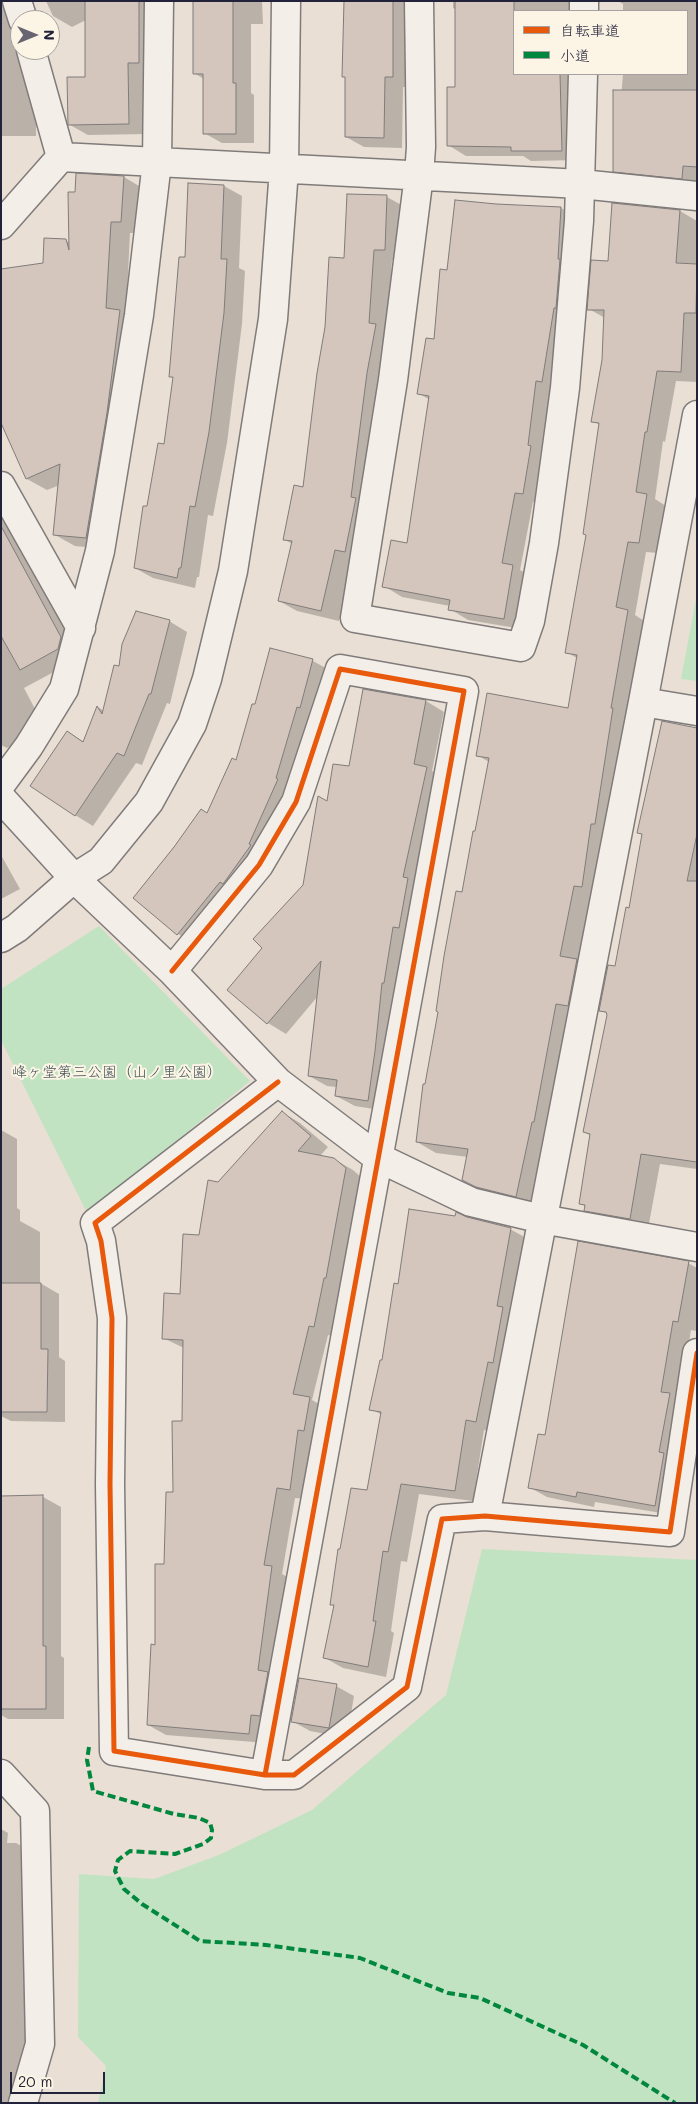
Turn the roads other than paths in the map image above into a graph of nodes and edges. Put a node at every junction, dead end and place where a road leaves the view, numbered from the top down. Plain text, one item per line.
1 (159, 1) edge
2 (286, 1) edge
3 (419, 1) edge
4 (34, 60) edge
5 (583, 75) edge
6 (61, 157) junction
7 (157, 162) junction
8 (284, 169) junction
9 (419, 175) junction
10 (581, 184) junction
11 (697, 196) edge
12 (1, 225) edge
13 (697, 414) edge
14 (1, 486) edge
15 (81, 628) junction
16 (643, 702) junction
17 (697, 711) edge
18 (1, 784) edge
19 (1, 798) edge
20 (74, 878) junction
21 (1, 938) edge
22 (172, 971) junction
23 (278, 1082) junction
24 (377, 1157) junction
25 (542, 1219) junction
26 (697, 1247) edge
27 (697, 1353) edge
28 (485, 1516) junction
29 (1, 1774) edge
30 (265, 1775) junction
31 (23, 2103) edge

1 - 7 street
2 - 8 street
3 - 9 street
4 - 6 street
5 - 10 street
6 - 7 street
6 - 12 street
7 - 8 street
7 - 15 street
8 - 9 street
8 - 20 street
9 - 10 street
9 - 10 street
10 - 11 street
13 - 16 street
14 - 15 street
15 - 18 street
16 - 17 street
16 - 25 street
19 - 20 street
20 - 21 street
20 - 22 street
22 - 23 street
22 - 24 street
23 - 24 street
23 - 30 street
24 - 25 street
24 - 30 street
25 - 26 street
25 - 28 street
27 - 28 street
28 - 30 street
29 - 31 street

